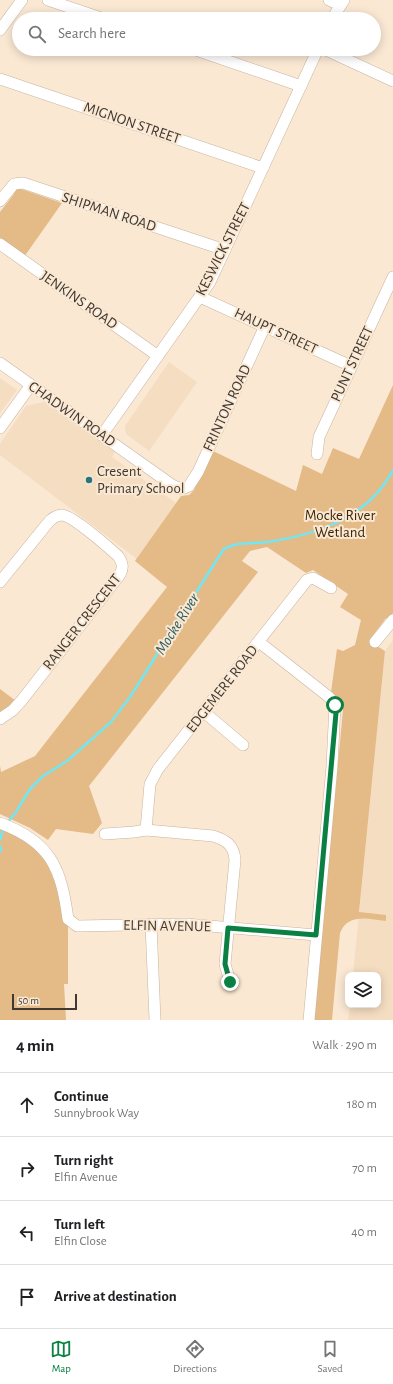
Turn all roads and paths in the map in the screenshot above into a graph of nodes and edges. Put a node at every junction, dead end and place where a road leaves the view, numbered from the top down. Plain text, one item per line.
1 (22, 0) edge
2 (48, 0) edge
3 (329, 0) edge
4 (342, 2) edge
5 (12, 12) edge
6 (12, 12) edge
7 (83, 12) edge
8 (336, 12) edge
9 (2, 25) edge
10 (214, 56) edge
11 (315, 56) edge
12 (339, 56) edge
13 (0, 79) edge
14 (393, 81) edge
15 (302, 86) junction
16 (263, 168) junction
17 (0, 202) edge
18 (0, 244) edge
19 (226, 250) junction
20 (393, 277) edge
21 (200, 297) junction
22 (265, 326) junction
23 (158, 356) junction
24 (0, 363) edge
25 (351, 366) junction
26 (31, 384) junction
27 (0, 428) edge
28 (102, 435) junction
29 (317, 454) dead end
30 (185, 488) joint
31 (0, 582) edge
32 (331, 588) dead end
33 (393, 620) edge
34 (259, 642) junction
35 (375, 642) dead end
36 (204, 712) junction
37 (0, 719) edge
38 (243, 745) dead end
39 (0, 823) edge
40 (146, 830) junction
41 (105, 834) dead end
42 (151, 924) junction
43 (228, 928) junction
44 (316, 935) junction
45 (230, 982) dead end
46 (155, 1020) edge
47 (308, 1020) edge

1 - 6 street
2 - 7 street
3 - 4 street
4 - 8 street
5 - 9 street
10 - 15 street
11 - 15 street, KESWICK STREET
12 - 14 street
13 - 16 street, MIGNON STREET
15 - 16 street, KESWICK STREET
16 - 19 street, KESWICK STREET
17 - 19 street, SHIPMAN ROAD
18 - 23 street, JENKINS ROAD
19 - 21 street, KESWICK STREET
20 - 25 street, PUNT STREET
21 - 22 street, HAUPT STREET
21 - 23 street, KESWICK STREET
22 - 25 street, HAUPT STREET
22 - 30 street, FRINTON ROAD
23 - 28 street, KESWICK STREET
24 - 26 street, CHADWIN ROAD
25 - 29 street, PUNT STREET
26 - 27 street
26 - 28 street, CHADWIN ROAD
28 - 30 street, CHADWIN ROAD
31 - 37 street, RANGER CRESCENT
32 - 34 street, EDGEMERE ROAD
33 - 35 street
34 - 36 street, EDGEMERE ROAD
34 - 44 street
36 - 38 street
36 - 40 street, EDGEMERE ROAD
39 - 42 street, ELFIN AVENUE
40 - 41 street
40 - 43 street
42 - 43 street, ELFIN AVENUE
42 - 46 street
43 - 44 street, ELFIN AVENUE
43 - 45 street
44 - 47 street

